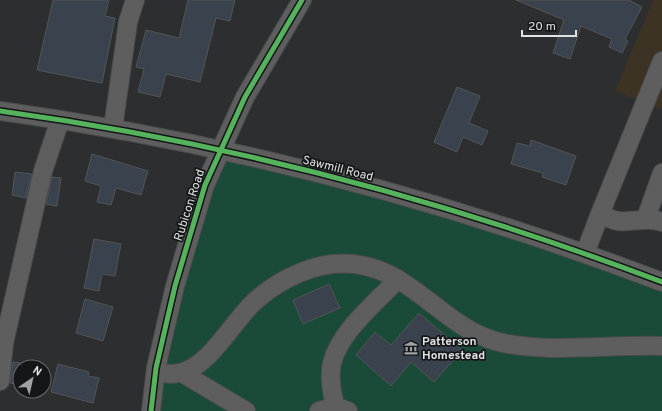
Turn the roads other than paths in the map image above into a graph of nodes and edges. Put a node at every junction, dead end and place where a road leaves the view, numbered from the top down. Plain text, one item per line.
1 (302, 0) edge
2 (132, 1) edge
3 (662, 61) edge
4 (0, 111) edge
5 (60, 120) junction
6 (113, 128) junction
7 (220, 148) junction
8 (662, 173) edge
9 (600, 214) junction
10 (654, 220) edge
11 (585, 253) junction
12 (398, 279) junction
13 (662, 282) edge
14 (662, 346) edge
15 (156, 372) junction
16 (182, 373) junction
17 (0, 381) edge
18 (334, 409) edge
19 (151, 411) edge
20 (246, 411) edge

1 - 7 street, Rubicon Road
2 - 6 street
3 - 9 street
4 - 5 street, Sawmill Road
5 - 6 street, Sawmill Road
5 - 17 street
6 - 7 street, Sawmill Road
7 - 11 street, Sawmill Road
7 - 15 street, Rubicon Road
8 - 10 street
9 - 10 street
9 - 11 street
11 - 13 street, Sawmill Road
12 - 14 street
12 - 16 street
12 - 18 street
15 - 16 street
15 - 19 street, Rubicon Road
16 - 20 street

